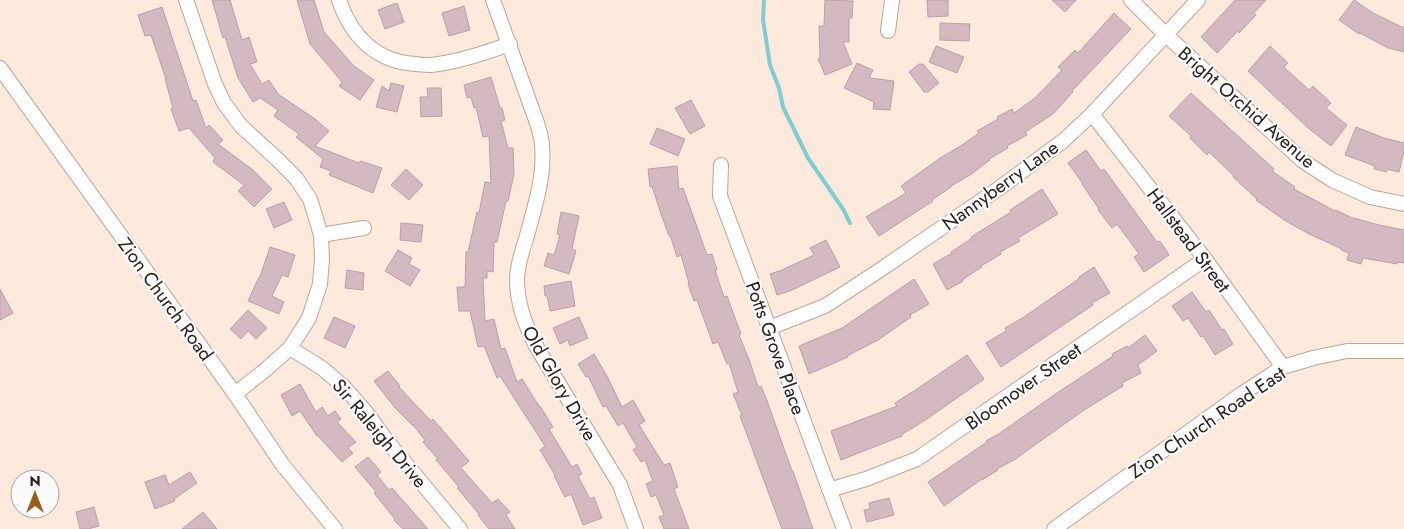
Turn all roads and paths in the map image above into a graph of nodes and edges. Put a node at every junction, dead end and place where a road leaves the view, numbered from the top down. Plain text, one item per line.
1 (186, 0) edge
2 (339, 0) edge
3 (494, 0) edge
4 (892, 0) edge
5 (1131, 0) edge
6 (1198, 0) edge
7 (888, 31) dead end
8 (1166, 36) junction
9 (510, 44) junction
10 (0, 68) edge
11 (1092, 114) junction
12 (721, 165) dead end
13 (1404, 204) edge
14 (364, 228) dead end
15 (320, 235) junction
16 (1205, 259) junction
17 (769, 328) junction
18 (290, 348) junction
19 (1404, 351) edge
20 (1283, 367) junction
21 (235, 394) junction
22 (828, 490) junction
23 (335, 529) edge
24 (460, 529) edge
25 (636, 529) edge
26 (844, 529) edge
27 (1054, 529) edge

1 - 15 street
2 - 9 street
3 - 9 street, Old Glory Drive
4 - 7 street
5 - 8 street, Bright Orchid Avenue
6 - 8 street, Nannyberry Lane
8 - 11 street, Nannyberry Lane
8 - 13 street, Bright Orchid Avenue
9 - 25 street, Old Glory Drive
10 - 21 street, Zion Church Road
11 - 16 street, Hallstead Street
11 - 17 street, Nannyberry Lane
12 - 17 street, Potts Grove Place
14 - 15 street
15 - 18 street
16 - 20 street, Hallstead Street
16 - 22 street, Bloomover Street
17 - 22 street, Potts Grove Place
18 - 21 street
18 - 24 street, Sir Raleigh Drive
19 - 20 street, Zion Church Road East
20 - 27 street, Zion Church Road East
21 - 23 street, Zion Church Road
22 - 26 street, Potts Grove Place

